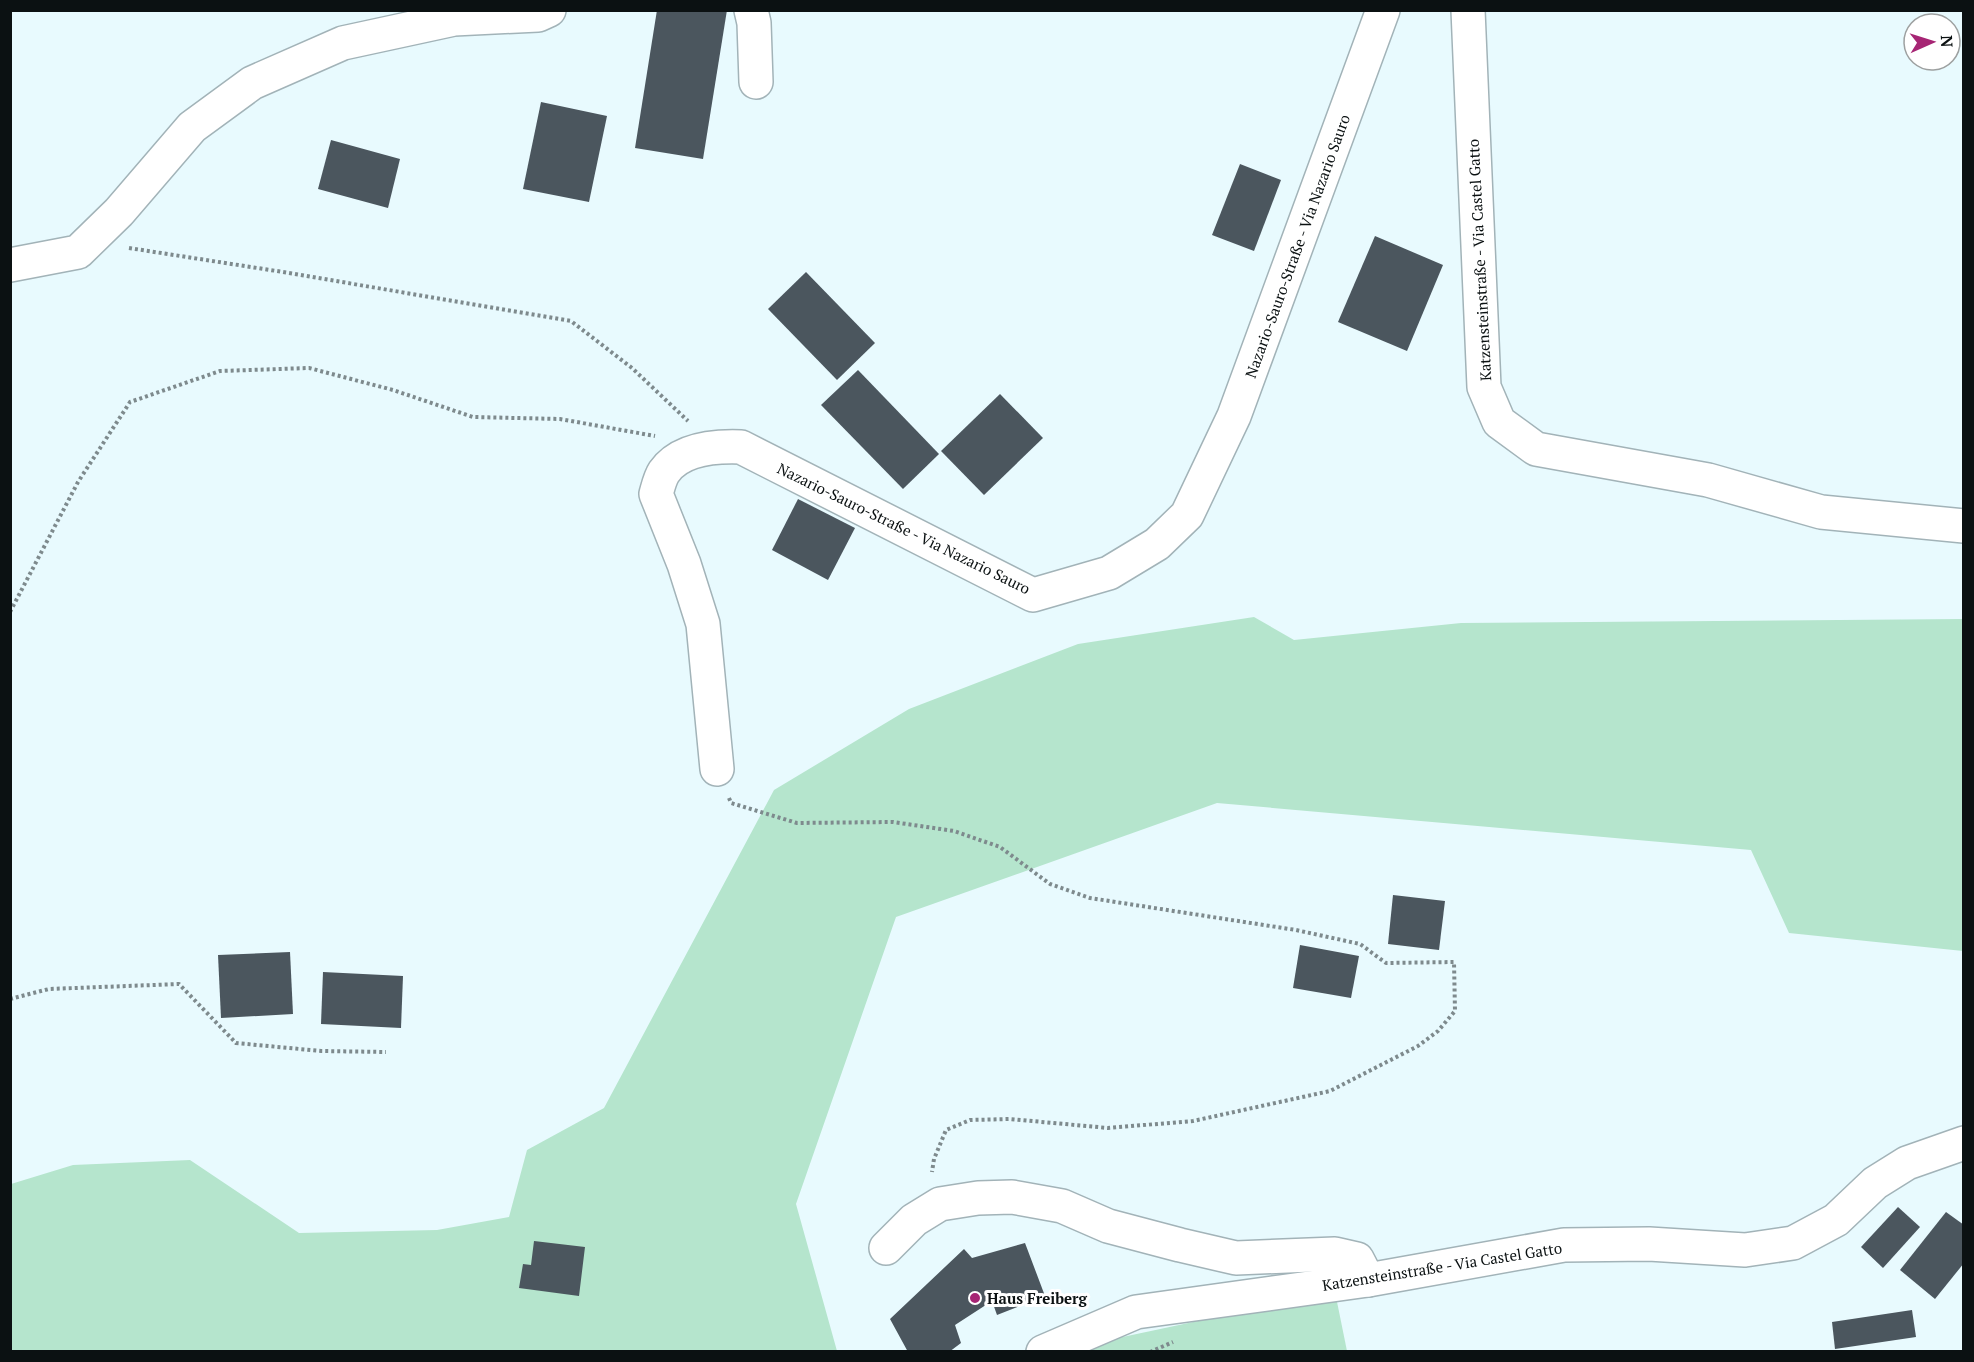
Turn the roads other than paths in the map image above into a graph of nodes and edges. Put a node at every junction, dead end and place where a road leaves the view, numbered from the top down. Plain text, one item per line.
1 (549, 10) edge
2 (752, 10) edge
3 (1383, 10) edge
4 (1468, 10) edge
5 (756, 82) dead end
6 (10, 265) edge
7 (1964, 526) edge
8 (717, 769) road end
9 (1964, 1143) edge
10 (886, 1248) dead end
11 (1368, 1280) junction
12 (1043, 1352) edge

1 - 6 street
2 - 5 street
3 - 8 street, Nazario-Sauro-Straße - Via Nazario Sauro
4 - 7 street, Katzensteinstraße - Via Castel Gatto
9 - 11 street, Katzensteinstraße - Via Castel Gatto
10 - 11 street
11 - 12 street, Katzensteinstraße - Via Castel Gatto

